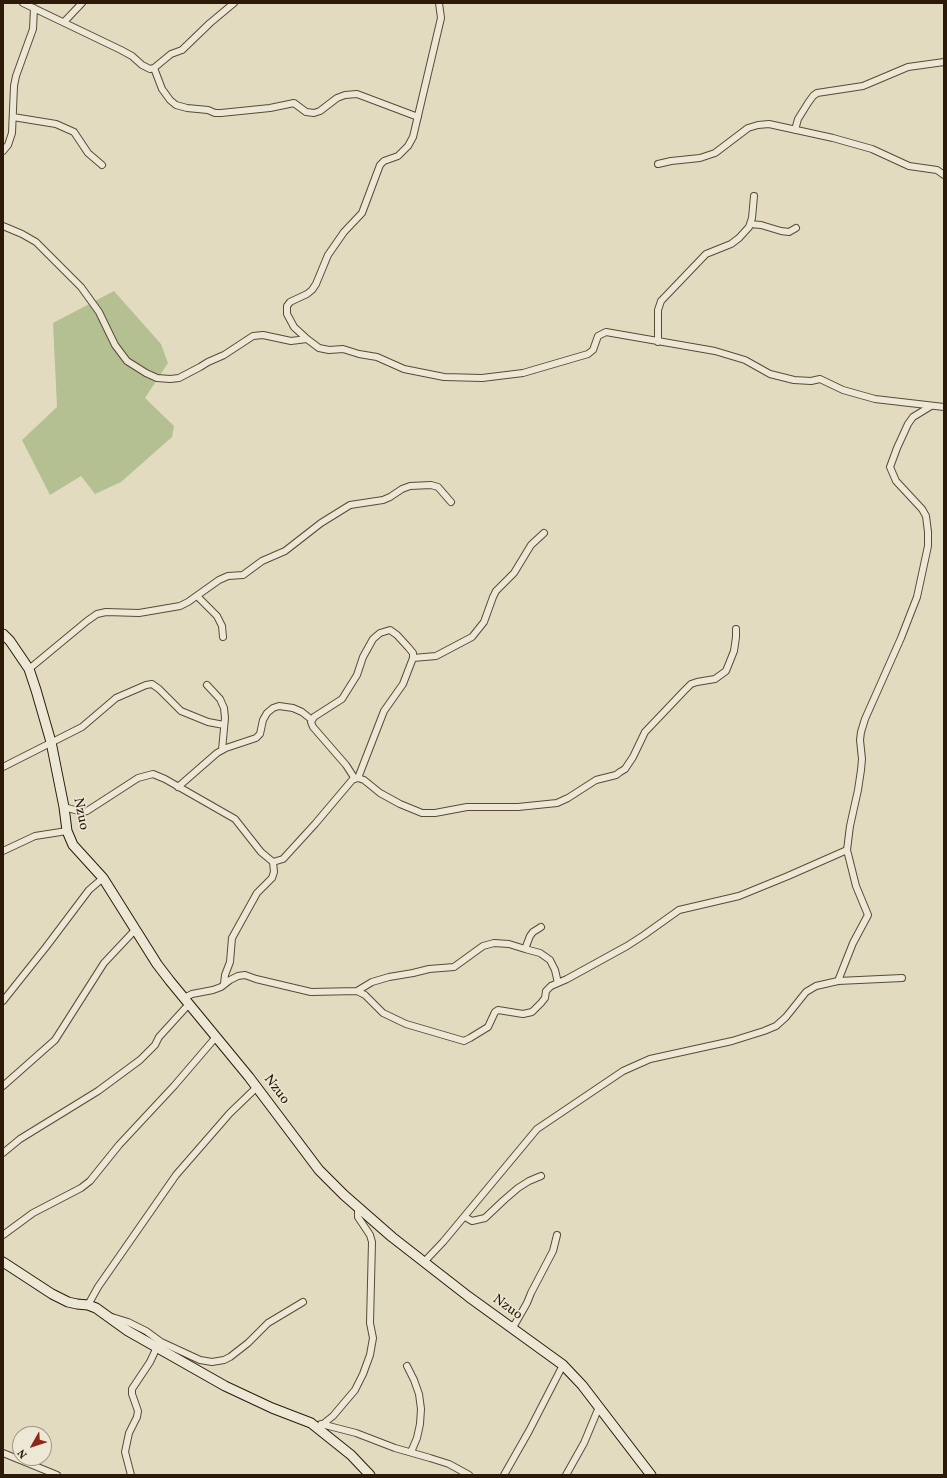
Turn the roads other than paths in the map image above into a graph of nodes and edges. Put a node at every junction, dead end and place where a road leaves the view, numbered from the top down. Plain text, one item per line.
1 (23, 3) edge
2 (82, 3) edge
3 (234, 3) edge
4 (440, 3) edge
5 (34, 8) junction
6 (64, 22) junction
7 (944, 62) edge
8 (154, 68) junction
9 (13, 116) junction
10 (418, 117) junction
11 (795, 130) junction
12 (3, 151) edge
13 (658, 164) dead end
14 (102, 165) dead end
15 (944, 174) edge
16 (754, 196) dead end
17 (750, 224) junction
18 (3, 226) edge
19 (796, 228) dead end
20 (307, 339) junction
21 (658, 342) junction
22 (931, 406) junction
23 (944, 407) edge
24 (451, 502) dead end
25 (544, 534) dead end
26 (197, 596) junction
27 (736, 629) dead end
28 (3, 634) edge
29 (223, 637) dead end
30 (413, 658) junction
31 (29, 669) junction
32 (207, 685) dead end
33 (312, 720) junction
34 (224, 725) junction
35 (51, 742) junction
36 (222, 750) junction
37 (3, 767) edge
38 (356, 779) junction
39 (178, 786) junction
40 (64, 807) junction
41 (67, 831) junction
42 (847, 850) junction
43 (3, 851) edge
44 (273, 862) junction
45 (103, 878) junction
46 (541, 927) dead end
47 (135, 930) junction
48 (525, 949) junction
49 (902, 978) dead end
50 (838, 981) junction
51 (558, 983) junction
52 (224, 984) junction
53 (357, 991) junction
54 (3, 1001) edge
55 (186, 1001) junction
56 (216, 1037) junction
57 (3, 1086) edge
58 (257, 1088) junction
59 (3, 1153) edge
60 (541, 1176) dead end
61 (358, 1208) junction
62 (465, 1217) junction
63 (3, 1235) edge
64 (557, 1235) dead end
65 (3, 1262) edge
66 (424, 1262) junction
67 (303, 1302) dead end
68 (88, 1305) junction
69 (110, 1317) junction
70 (510, 1327) junction
71 (157, 1347) junction
72 (563, 1365) junction
73 (408, 1366) dead end
74 (599, 1406) junction
75 (311, 1423) junction
76 (323, 1424) junction
77 (411, 1452) junction
78 (3, 1453) edge
79 (57, 1475) edge
80 (131, 1475) edge
81 (370, 1475) edge
82 (469, 1475) edge
83 (504, 1475) edge
84 (566, 1475) edge
85 (651, 1475) edge

1 - 5 street
2 - 6 street
3 - 8 street
4 - 10 street
5 - 6 street
5 - 9 street
6 - 8 street
7 - 11 street
8 - 10 street
9 - 12 street
9 - 14 street
10 - 20 street
11 - 13 street
11 - 15 street
16 - 17 street
17 - 19 street
17 - 21 street
18 - 20 street
20 - 21 street
21 - 22 street
22 - 23 street
22 - 42 street
24 - 26 street
25 - 30 street
26 - 29 street
26 - 31 street
27 - 38 street
28 - 31 street, Nzuo
30 - 33 street
30 - 38 street
31 - 35 street, Nzuo
32 - 34 street
33 - 36 street
33 - 38 street
34 - 35 street
34 - 36 street
35 - 37 street
35 - 40 street, Nzuo
36 - 39 street
38 - 44 street
39 - 40 street
39 - 44 street
40 - 41 street, Nzuo
41 - 43 street
41 - 45 street, Nzuo
42 - 50 street
42 - 51 street
44 - 52 street
45 - 47 street, Nzuo
45 - 54 street
46 - 48 street
47 - 55 street, Nzuo
47 - 57 street
48 - 51 street
48 - 53 street
49 - 50 street
50 - 62 street
51 - 53 street
52 - 53 street
52 - 55 street
55 - 56 street, Nzuo
55 - 59 street
56 - 58 street, Nzuo
56 - 63 street
58 - 61 street, Nzuo
58 - 68 street
60 - 62 street
61 - 66 street, Nzuo
61 - 76 street
62 - 66 street
64 - 70 street
65 - 68 street
66 - 70 street, Nzuo
67 - 69 street
68 - 69 street
69 - 71 street
70 - 72 street, Nzuo
71 - 75 street
71 - 80 street
72 - 74 street, Nzuo
72 - 83 street
73 - 77 street
74 - 84 street
74 - 85 street, Nzuo
75 - 76 street
75 - 81 street
76 - 77 street
77 - 82 street
78 - 79 street

